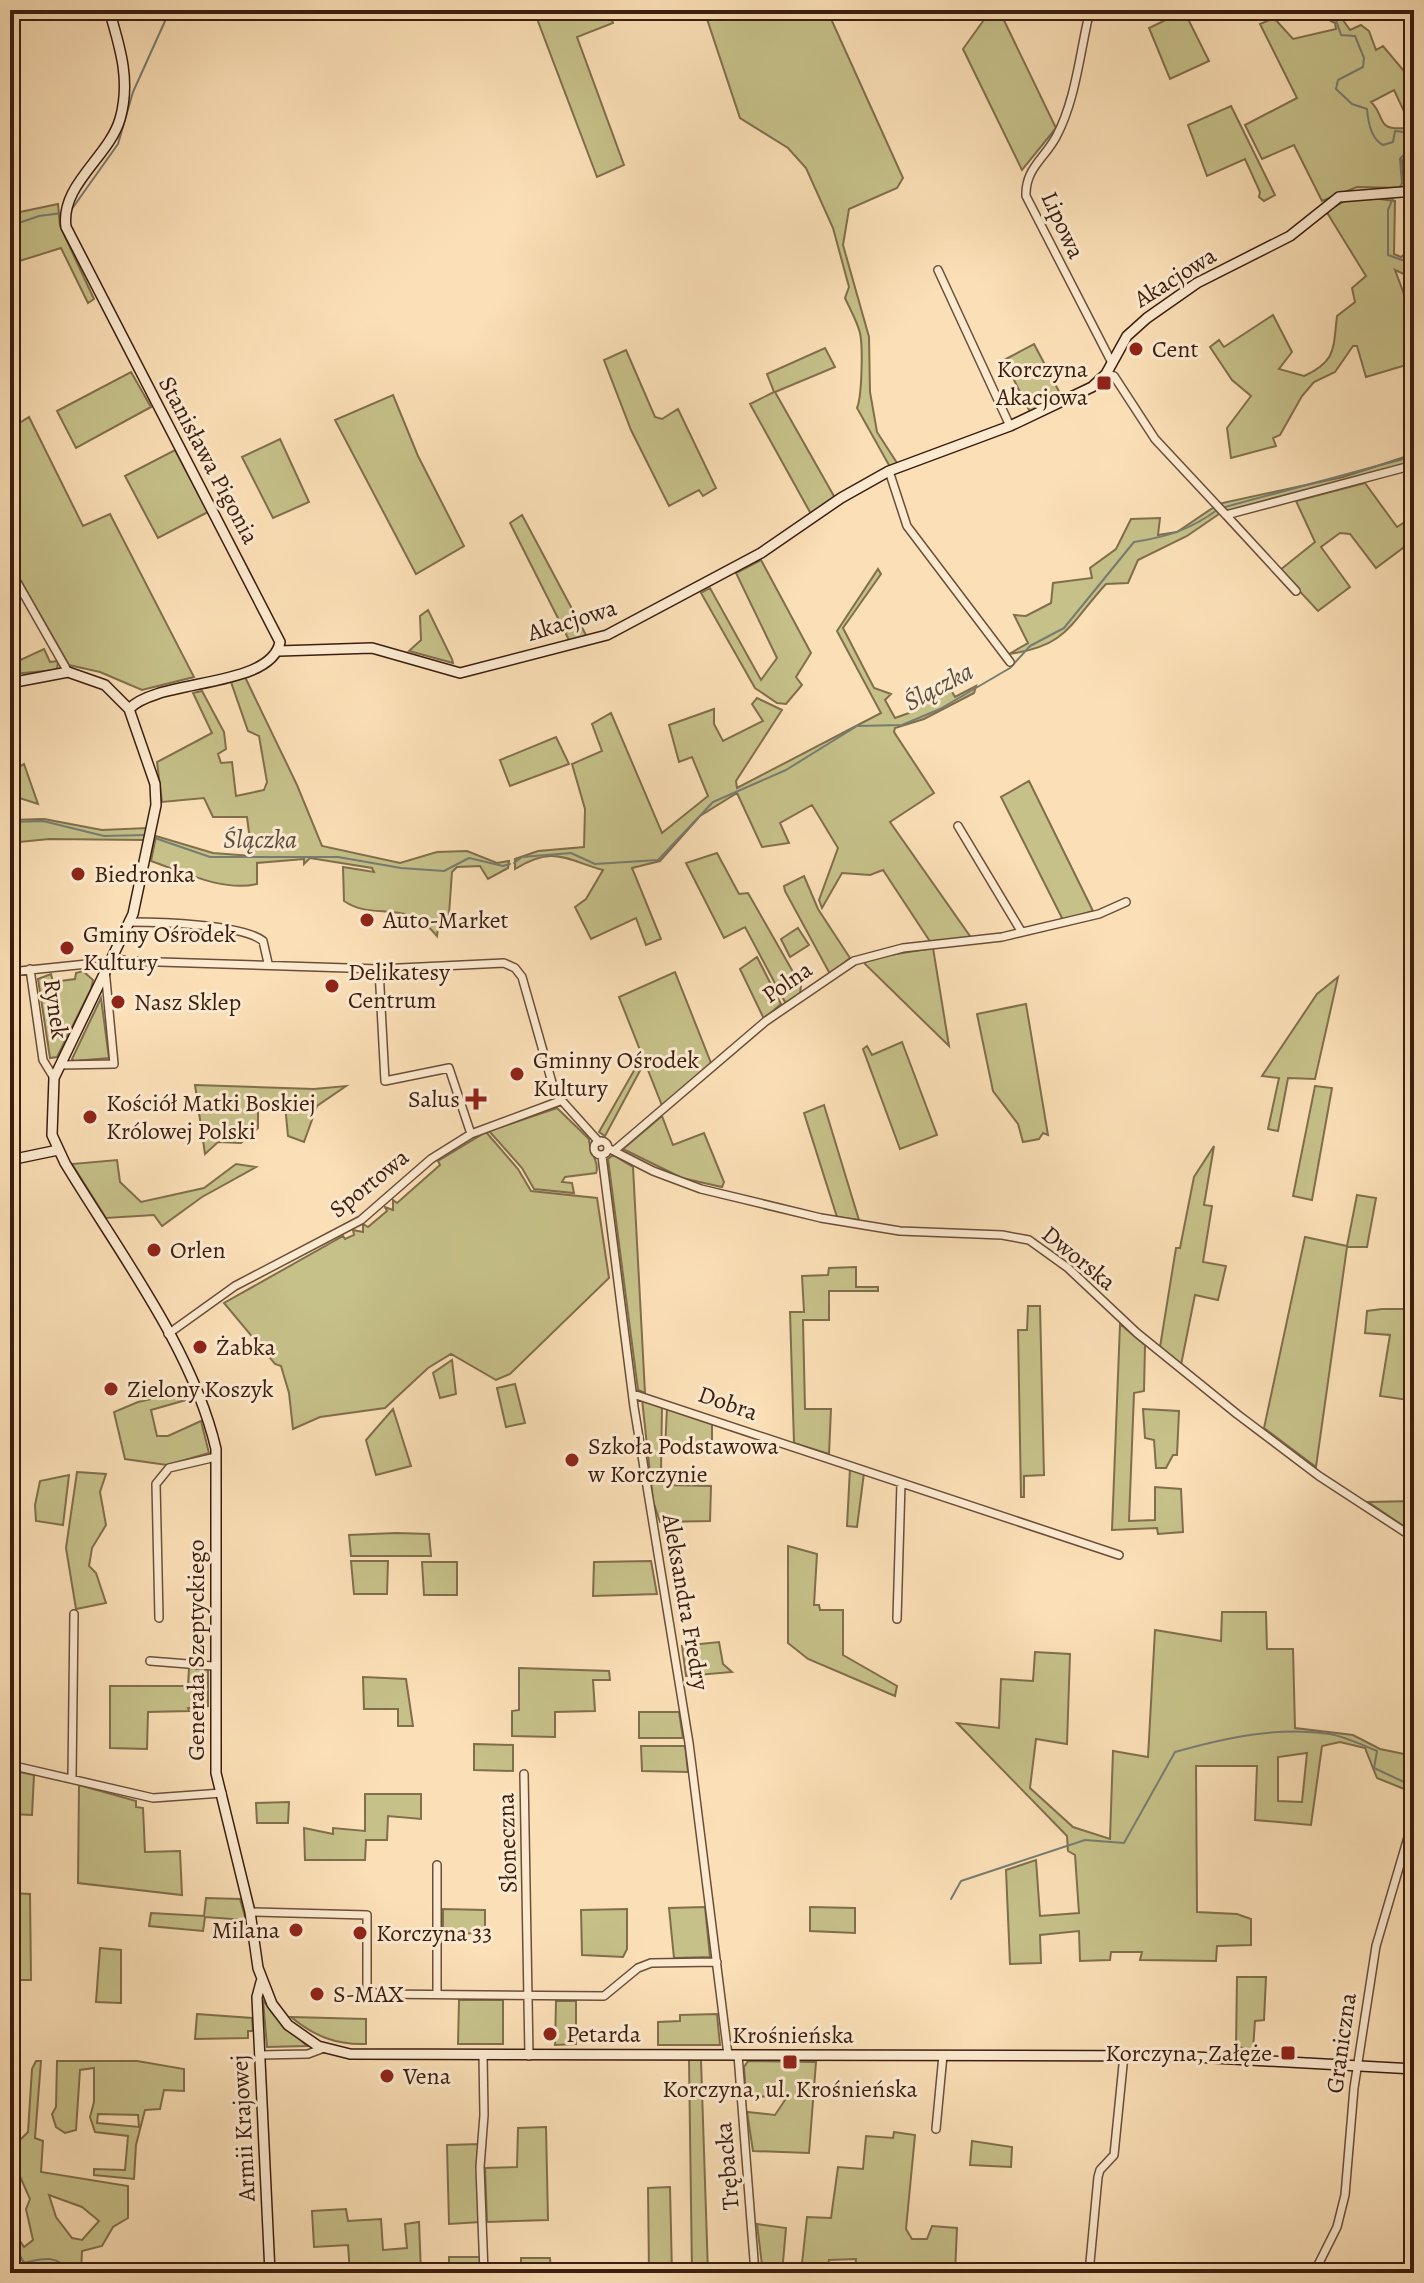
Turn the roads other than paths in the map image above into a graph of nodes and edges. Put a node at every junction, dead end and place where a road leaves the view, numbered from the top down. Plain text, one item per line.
1 (109, 10) edge
2 (1090, 10) edge
3 (1414, 191) edge
4 (938, 270) dead end
5 (1112, 363) junction
6 (1106, 374) junction
7 (1010, 426) junction
8 (1414, 465) edge
9 (889, 471) junction
10 (1226, 515) junction
11 (10, 570) edge
12 (1296, 591) dead end
13 (279, 651) junction
14 (1010, 662) dead end
15 (68, 672) junction
16 (10, 683) edge
17 (129, 709) junction
18 (958, 826) dead end
19 (1126, 902) dead end
20 (130, 922) junction
21 (1021, 931) junction
22 (112, 957) junction
23 (268, 963) junction
24 (30, 969) junction
25 (105, 969) junction
26 (379, 969) junction
27 (10, 972) edge
28 (60, 1065) junction
29 (54, 1078) junction
30 (560, 1101) junction
31 (471, 1134) junction
32 (599, 1142) junction
33 (612, 1149) junction
34 (58, 1150) junction
35 (602, 1156) junction
36 (10, 1160) edge
37 (168, 1334) junction
38 (633, 1394) junction
39 (216, 1457) junction
40 (901, 1483) junction
41 (1414, 1538) edge
42 (1119, 1555) dead end
43 (74, 1614) dead end
44 (159, 1618) dead end
45 (897, 1619) dead end
46 (150, 1661) dead end
47 (213, 1666) junction
48 (10, 1765) edge
49 (524, 1774) dead end
50 (72, 1777) junction
51 (222, 1793) junction
52 (1414, 1817) edge
53 (437, 1865) dead end
54 (250, 1912) junction
55 (717, 1962) junction
56 (261, 1982) junction
57 (437, 1994) junction
58 (528, 1995) junction
59 (324, 2048) junction
60 (260, 2055) junction
61 (483, 2055) junction
62 (733, 2055) junction
63 (943, 2055) junction
64 (1124, 2055) junction
65 (529, 2056) junction
66 (1357, 2064) junction
67 (1414, 2069) edge
68 (936, 2129) dead end
69 (270, 2273) edge
70 (484, 2273) edge
71 (755, 2273) edge
72 (1089, 2273) edge
73 (1314, 2273) edge

1 - 13 street, Stanisława Pigonia
2 - 5 street, Lipowa
3 - 5 street, Akacjowa
4 - 7 street
5 - 6 street, Akacjowa
6 - 7 street, Akacjowa
6 - 10 street
7 - 9 street, Akacjowa
8 - 10 street
9 - 13 street, Akacjowa
9 - 14 street
10 - 12 street
11 - 15 street
13 - 17 street
15 - 16 street
15 - 17 street
17 - 20 street, Rynek
18 - 21 street
19 - 21 street, Polna
20 - 22 street, Rynek
20 - 23 street
21 - 33 street, Polna
22 - 23 street
22 - 25 street, Rynek
23 - 26 street
24 - 25 street, Rynek
24 - 27 street
24 - 29 street, Rynek
25 - 28 street, Rynek
25 - 28 street, Rynek
26 - 30 street
26 - 31 street
28 - 29 street, Rynek
29 - 34 street, Rynek
30 - 31 street, Sportowa
30 - 32 street, Dworska
31 - 37 street, Sportowa
32 - 33 street, Dworska
32 - 35 street, Aleksandra Fredry
33 - 35 street, Polna
33 - 41 street, Dworska
34 - 36 street
34 - 37 street, Generała Szeptyckiego
35 - 38 street, Aleksandra Fredry
37 - 39 street, Generała Szeptyckiego
38 - 40 street, Dobra
38 - 55 street, Aleksandra Fredry
39 - 44 street, Generała Szeptyckiego
39 - 47 street, Generała Szeptyckiego
40 - 42 street, Dobra
40 - 45 street
43 - 50 street
46 - 47 street
47 - 51 street, Generała Szeptyckiego
48 - 50 street
49 - 58 street, Słoneczna
50 - 51 street
51 - 54 street, Generała Szeptyckiego
52 - 66 street, Graniczna
53 - 57 street
54 - 56 street, Generała Szeptyckiego
54 - 57 street
55 - 58 street
55 - 62 street, Aleksandra Fredry
56 - 59 street, Krośnieńska
56 - 60 street, Armii Krajowej
57 - 58 street
58 - 65 street, Słoneczna
59 - 60 street
59 - 61 street, Krośnieńska
60 - 69 street, Armii Krajowej
61 - 65 street, Krośnieńska
61 - 70 street
62 - 63 street, Krośnieńska
62 - 65 street, Krośnieńska
62 - 71 street, Trębacka
63 - 64 street, Krośnieńska
63 - 68 street
64 - 66 street, Krośnieńska
64 - 72 street
66 - 67 street, Krośnieńska
66 - 73 street, Graniczna

